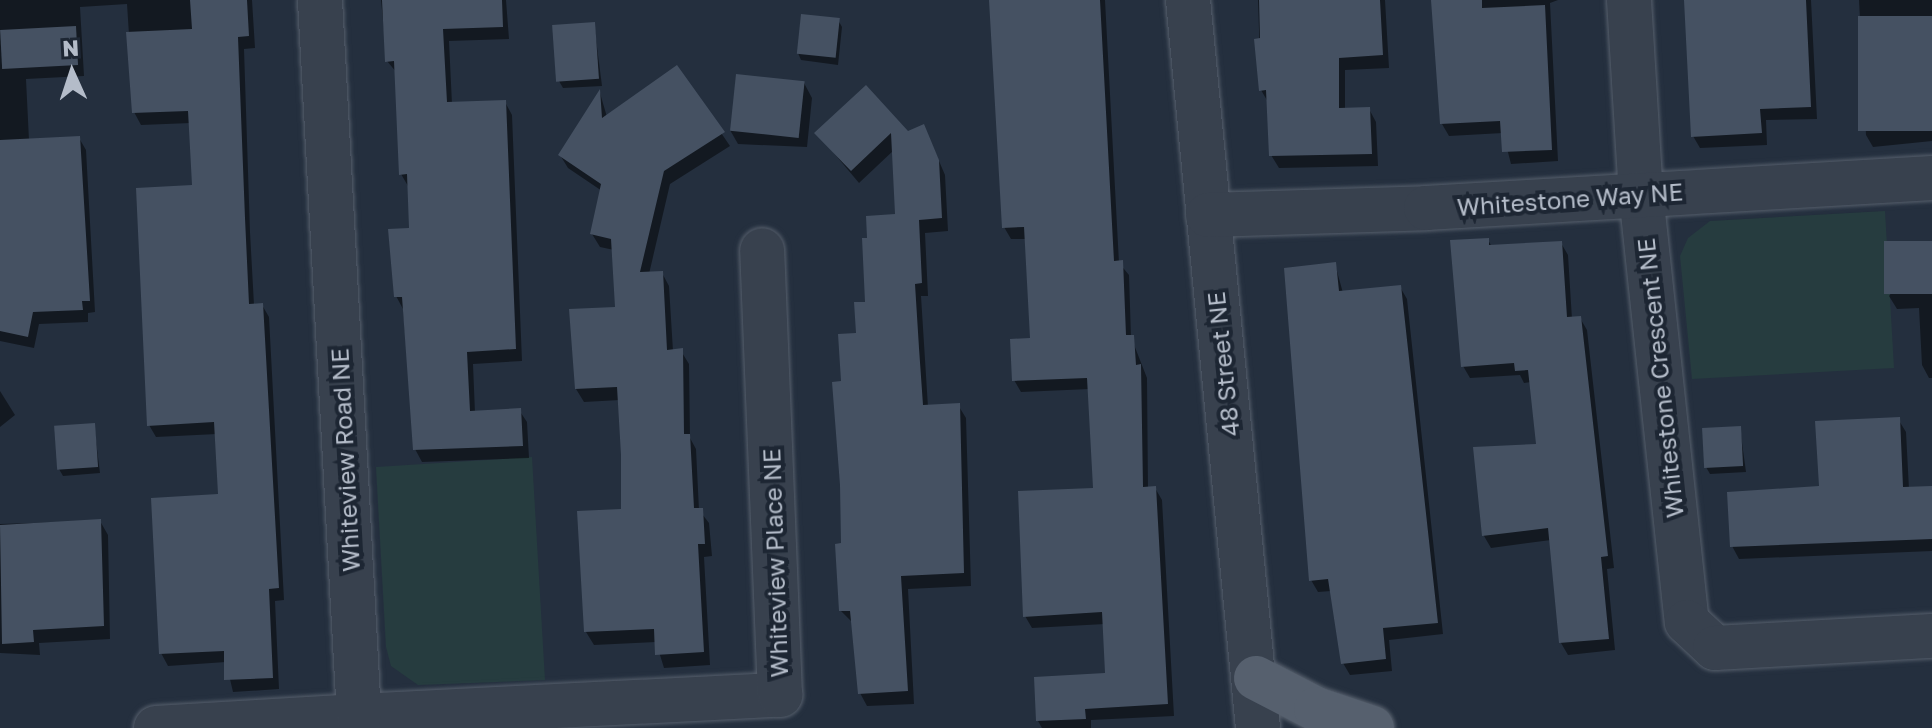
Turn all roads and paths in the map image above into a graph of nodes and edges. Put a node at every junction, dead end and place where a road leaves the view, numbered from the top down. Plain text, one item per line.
1 (320, 0) edge
2 (1188, 0) edge
3 (1629, 0) edge
4 (1932, 178) edge
5 (1641, 194) junction
6 (1208, 215) junction
7 (762, 250) dead end
8 (1932, 636) edge
9 (1256, 678) junction
10 (359, 716) junction
11 (156, 728) edge
12 (1258, 728) edge
13 (1372, 728) edge

1 - 10 street, Whiteview Road NE
2 - 6 street, 48 Street NE
3 - 5 street, Whitestone Crescent NE
4 - 5 street, Whitestone Way NE
5 - 6 street, Whitestone Way NE
5 - 8 street, Whitestone Crescent NE
6 - 9 street, 48 Street NE
7 - 10 street, Whiteview Place NE
9 - 12 street, 48 Street NE
9 - 13 main road
10 - 11 street

